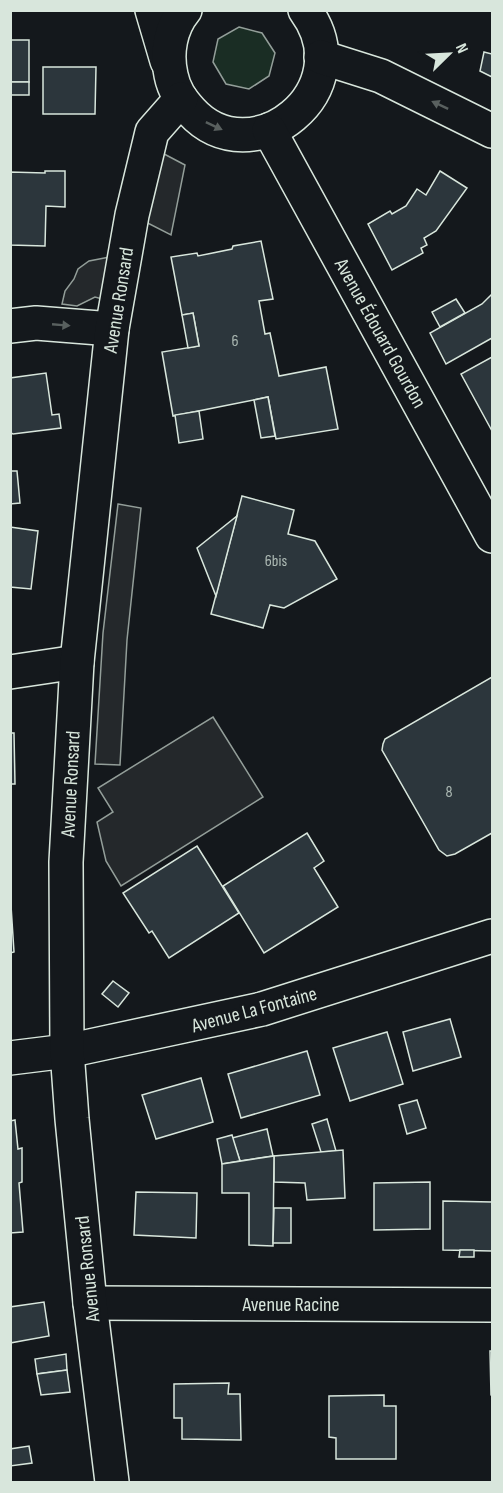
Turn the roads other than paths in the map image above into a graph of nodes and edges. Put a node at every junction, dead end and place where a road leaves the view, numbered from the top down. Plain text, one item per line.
1 (152, 10) edge
2 (185, 10) edge
3 (305, 10) edge
4 (321, 57) junction
5 (169, 66) junction
6 (181, 99) junction
7 (269, 130) junction
8 (492, 131) edge
9 (10, 326) edge
10 (112, 329) junction
11 (492, 536) edge
12 (78, 662) junction
13 (10, 672) edge
14 (492, 936) edge
15 (67, 1051) junction
16 (10, 1058) edge
17 (90, 1303) junction
18 (492, 1305) edge
19 (112, 1482) edge

1 - 5 street
2 - 5 street
3 - 4 street
4 - 7 street
8 -> 4 street
5 - 6 street
6 -> 7 street
6 - 10 street, Avenue Ronsard
7 - 11 street, Avenue Édouard Gourdon
9 -> 10 street
10 - 12 street, Avenue Ronsard
12 - 13 street
12 - 15 street, Avenue Ronsard
14 - 15 street, Avenue La Fontaine
15 - 16 street, Avenue La Fontaine
15 - 17 street, Avenue Ronsard
17 - 18 street, Avenue Racine
17 - 19 street, Avenue Ronsard

